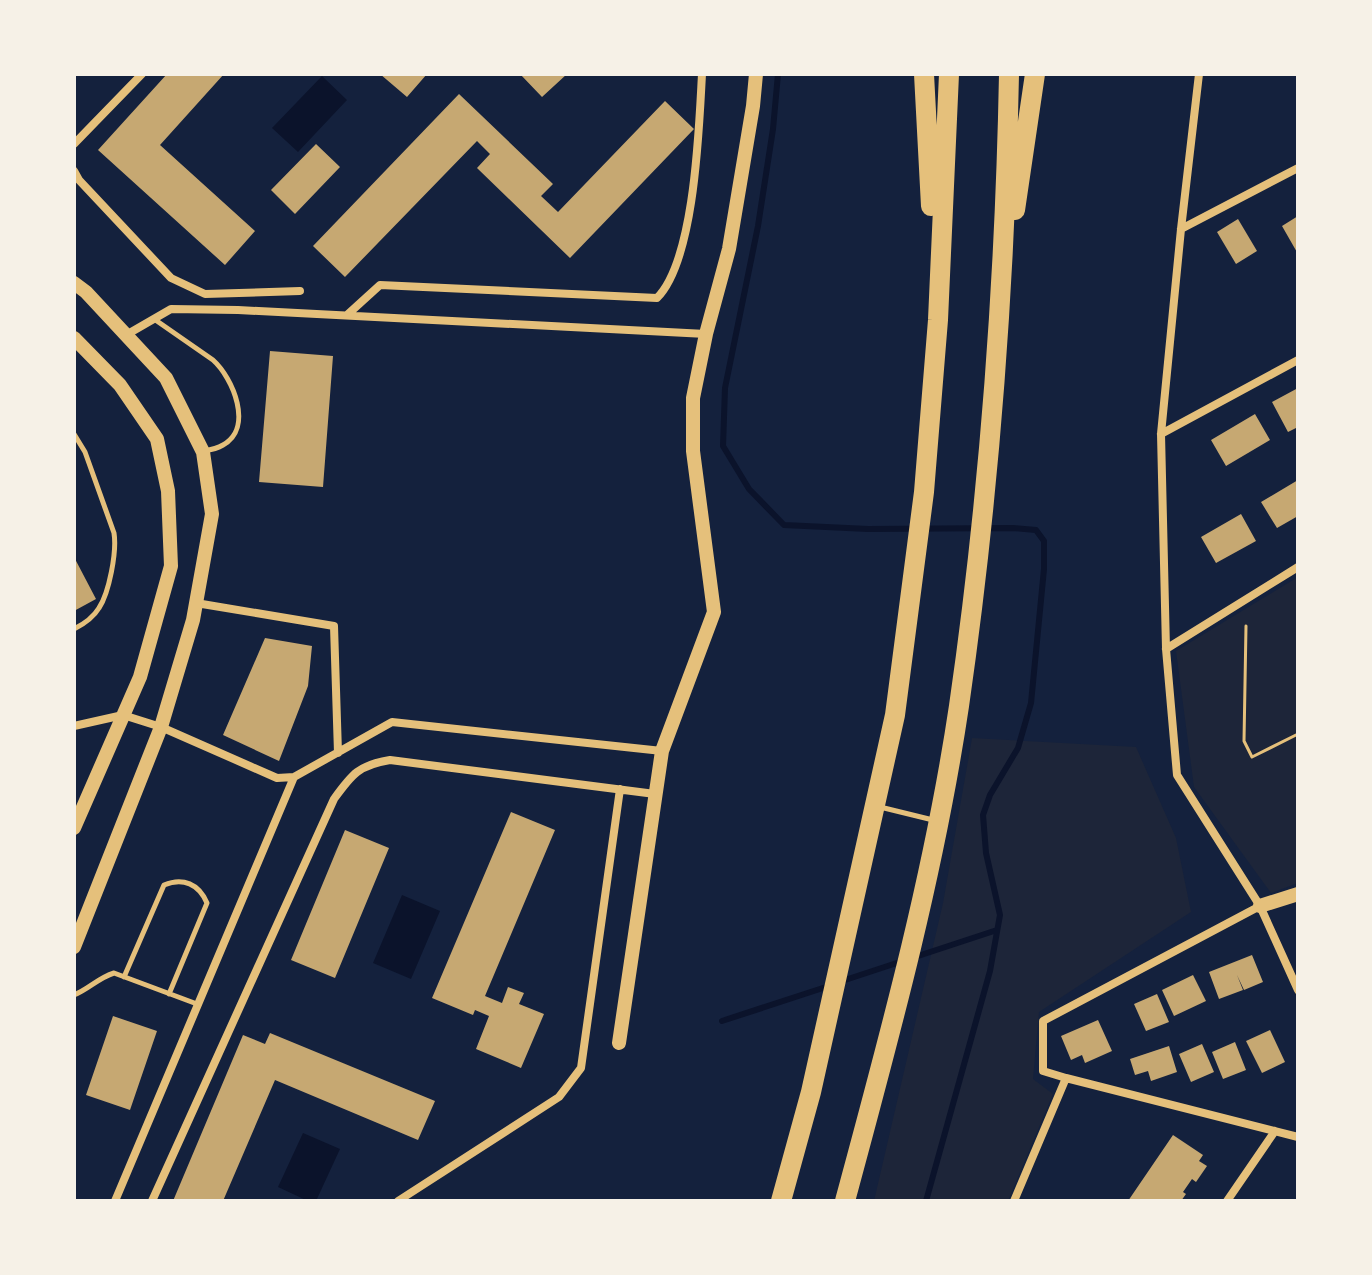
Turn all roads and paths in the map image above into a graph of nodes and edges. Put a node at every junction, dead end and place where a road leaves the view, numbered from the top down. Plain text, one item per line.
1 (142, 74) edge
2 (702, 74) edge
3 (756, 74) edge
4 (924, 74) edge
5 (949, 74) edge
6 (1009, 74) edge
7 (1035, 74) edge
8 (1199, 74) edge
9 (74, 144) edge
10 (1298, 168) edge
11 (74, 171) edge
12 (1181, 229) junction
13 (74, 283) edge
14 (300, 291) dead end
15 (347, 315) junction
16 (154, 319) junction
17 (938, 320) junction
18 (999, 321) junction
19 (706, 334) junction
20 (126, 335) junction
21 (74, 338) edge
22 (1298, 360) edge
23 (74, 434) edge
24 (1161, 434) junction
25 (203, 452) junction
26 (1298, 567) edge
27 (196, 603) junction
28 (1246, 626) dead end
29 (74, 629) edge
30 (1166, 649) junction
31 (123, 715) junction
32 (74, 726) edge
33 (161, 727) junction
34 (1298, 734) edge
35 (662, 751) junction
36 (338, 753) junction
37 (294, 777) junction
38 (620, 789) junction
39 (655, 794) junction
40 (876, 806) junction
41 (938, 821) junction
42 (74, 828) edge
43 (1298, 894) edge
44 (1260, 906) junction
45 (74, 947) edge
46 (124, 977) junction
47 (1298, 990) edge
48 (169, 994) junction
49 (74, 995) edge
50 (198, 1004) junction
51 (619, 1043) dead end
52 (1066, 1078) junction
53 (1275, 1131) junction
54 (1298, 1137) edge
55 (115, 1201) edge
56 (152, 1201) edge
57 (398, 1201) edge
58 (781, 1201) edge
59 (845, 1201) edge
60 (1014, 1201) edge
61 (1227, 1201) edge

1 - 9 street
2 - 15 street
3 - 19 street
4 - 17 highway
5 - 17 highway
6 - 18 highway
7 - 18 highway
8 - 12 street
10 - 12 street
11 - 14 street
12 - 24 street
13 - 20 street
15 - 16 street
15 - 19 street
16 - 20 street
16 - 25 lane
17 - 40 highway
18 - 41 highway
19 - 35 street
20 - 25 street
21 - 31 street
22 - 24 street
23 - 29 lane
24 - 30 street
25 - 27 street
26 - 30 street
27 - 33 street
27 - 36 street
28 - 34 path
30 - 44 street
31 - 32 street
31 - 33 street
31 - 42 street
33 - 37 street
33 - 45 street
35 - 36 street
35 - 39 street
36 - 37 street
37 - 50 street
38 - 39 street
38 - 56 street
38 - 57 street
39 - 51 street
40 - 41 lane
40 - 58 highway
41 - 59 highway
43 - 44 street
44 - 47 street
44 - 52 street
46 - 48 lane
46 - 48 lane
46 - 49 lane
48 - 50 lane
50 - 55 street
52 - 53 street
52 - 60 street
53 - 54 street
53 - 61 street

